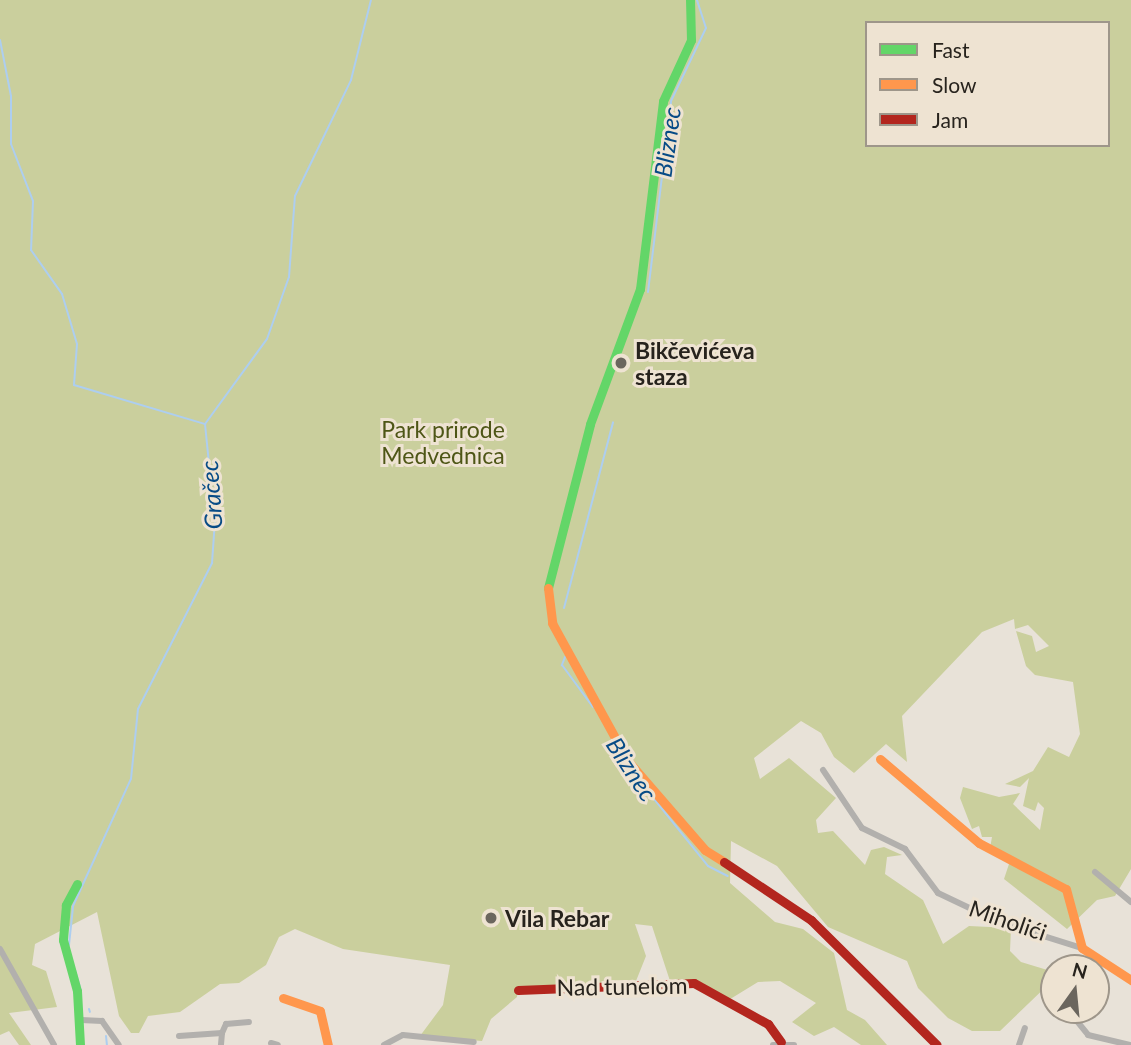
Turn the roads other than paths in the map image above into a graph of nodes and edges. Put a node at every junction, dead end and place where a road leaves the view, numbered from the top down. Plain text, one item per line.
1 (690, 0) edge
2 (880, 759) dead end
3 (823, 770) dead end
4 (1094, 872) dead end
5 (77, 884) dead end
6 (1131, 902) edge
7 (1082, 948) junction
8 (0, 949) edge
9 (1087, 954) edge
10 (1110, 968) edge
11 (1131, 980) edge
12 (518, 990) dead end
13 (283, 998) dead end
14 (81, 1020) junction
15 (249, 1022) dead end
16 (1079, 1024) edge
17 (1025, 1028) dead end
18 (222, 1033) junction
19 (179, 1036) dead end
20 (474, 1042) dead end
21 (777, 1043) edge
22 (54, 1045) edge
23 (78, 1045) edge
24 (119, 1045) edge
25 (220, 1045) edge
26 (328, 1045) edge
27 (384, 1045) edge
28 (794, 1045) edge
29 (936, 1045) edge
30 (1019, 1045) edge
31 (1130, 1045) edge

1 - 29 main road
2 - 7 main road, Miholići
3 - 7 street, Miholići
4 - 6 street
5 - 14 main road
7 - 9 main road, Miholići
8 - 22 street
10 - 11 main road, Miholići
12 - 21 main road, Nad tunelom
13 - 26 main road
14 - 23 main road
14 - 24 street
15 - 18 street
16 - 31 street
17 - 30 street
18 - 19 street
18 - 25 street
20 - 27 street
21 - 28 street

